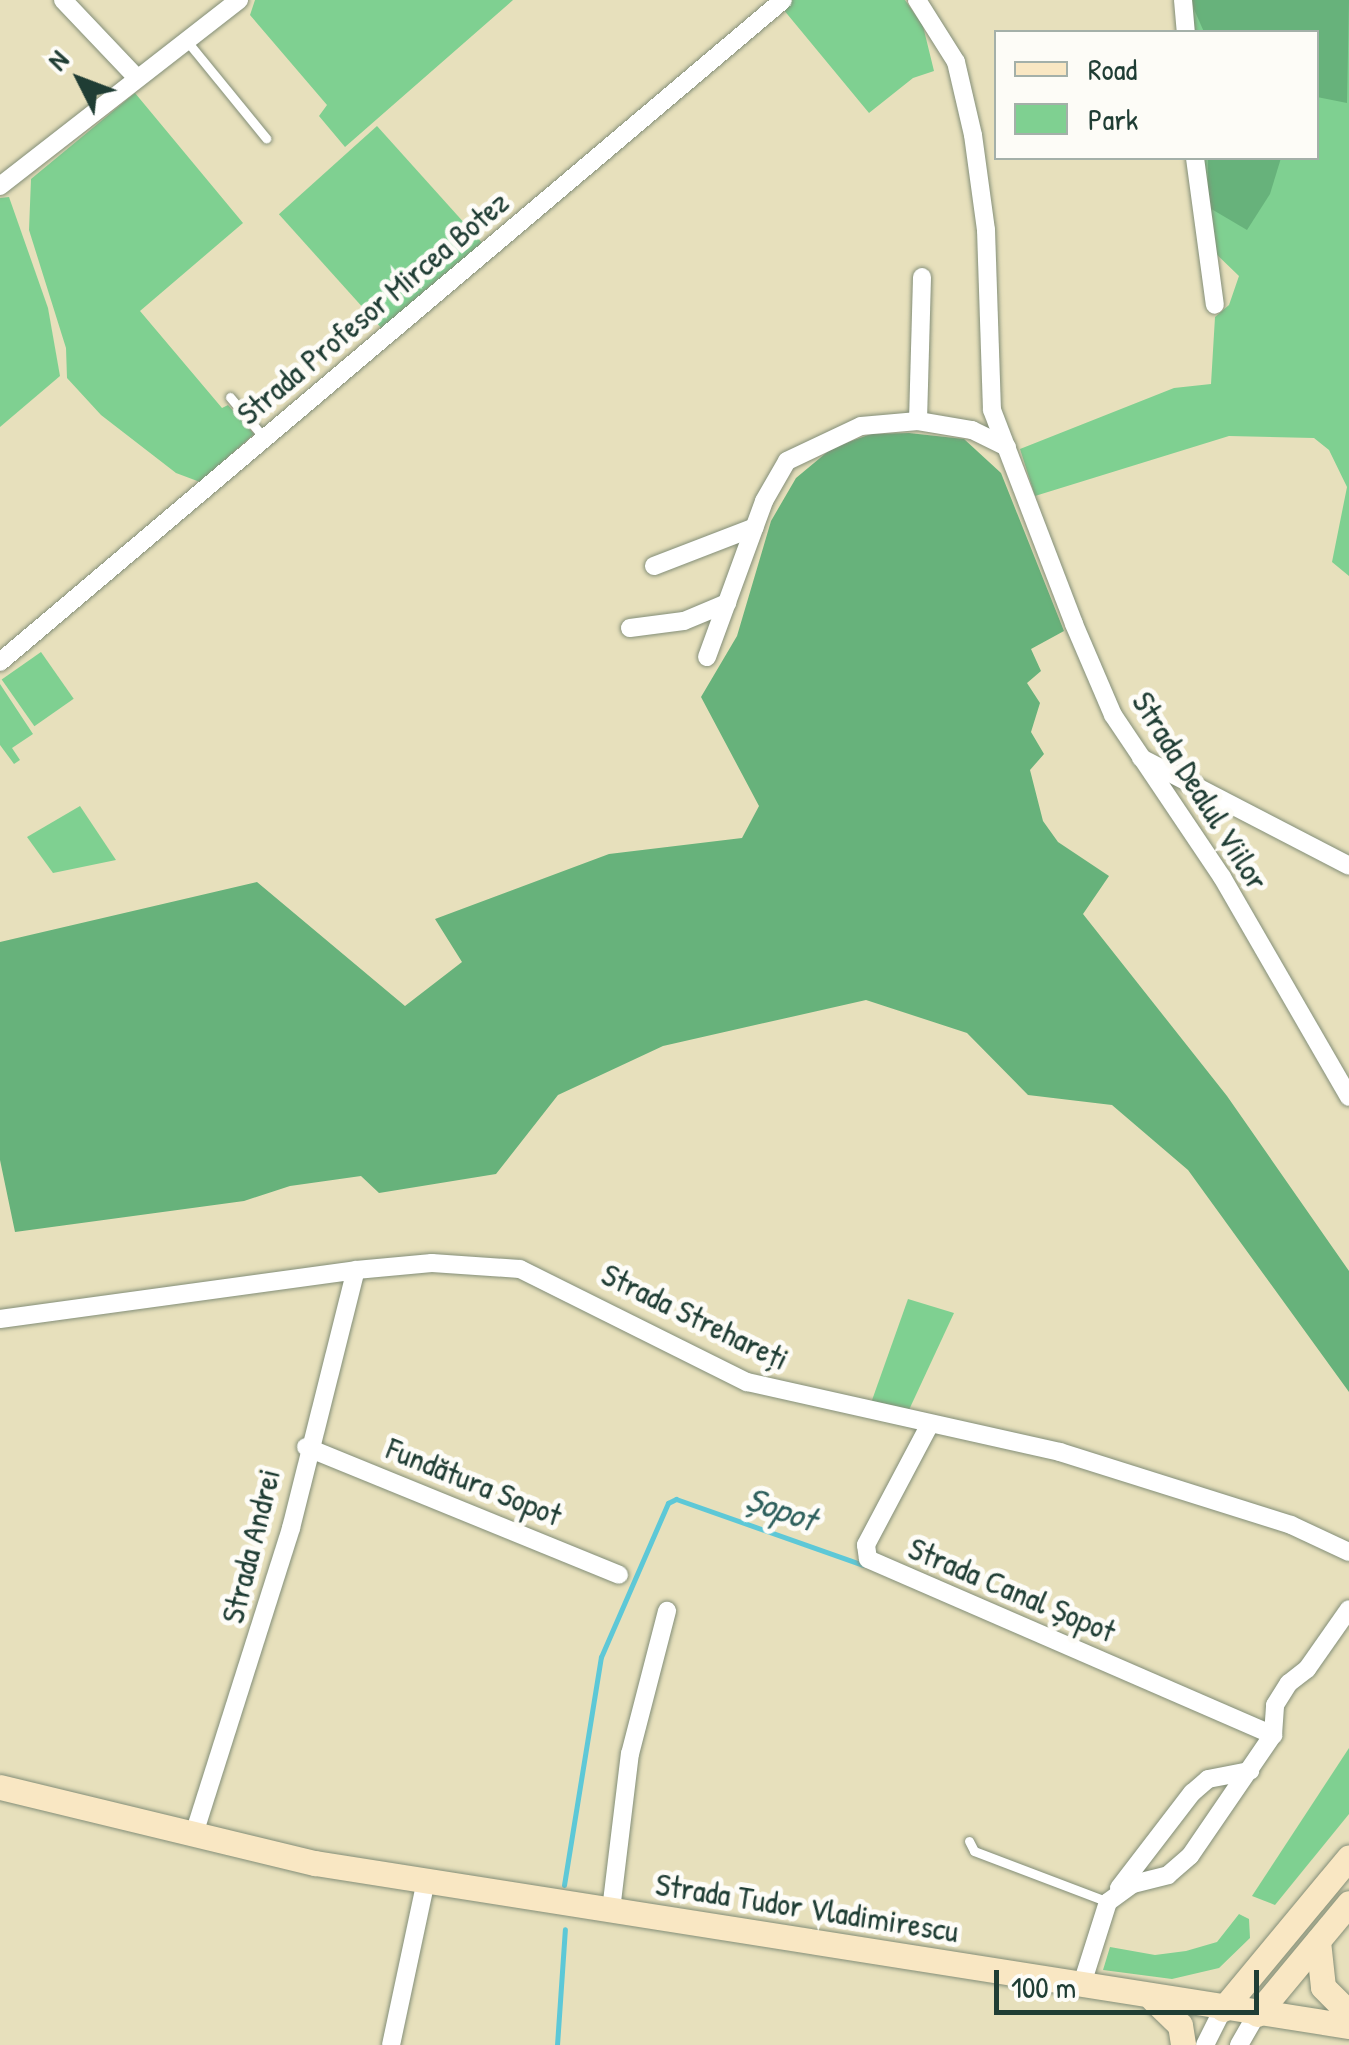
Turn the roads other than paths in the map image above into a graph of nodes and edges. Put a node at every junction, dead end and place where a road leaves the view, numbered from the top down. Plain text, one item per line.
1 (63, 0) edge
2 (238, 0) edge
3 (783, 0) edge
4 (917, 0) edge
5 (1184, 0) edge
6 (1186, 30) edge
7 (186, 40) junction
8 (135, 76) junction
9 (266, 138) dead end
10 (1195, 160) edge
11 (0, 186) edge
12 (922, 277) dead end
13 (1216, 306) dead end
14 (230, 397) dead end
15 (918, 421) junction
16 (265, 438) junction
17 (1006, 447) junction
18 (755, 527) junction
19 (654, 566) dead end
20 (728, 603) junction
21 (630, 628) dead end
22 (706, 657) dead end
23 (0, 662) edge
24 (1138, 757) junction
25 (1349, 866) edge
26 (1349, 1096) edge
27 (356, 1270) junction
28 (0, 1319) edge
29 (930, 1424) junction
30 (306, 1447) junction
31 (1349, 1552) edge
32 (619, 1575) dead end
33 (1349, 1610) edge
34 (667, 1611) dead end
35 (1273, 1735) junction
36 (1250, 1771) junction
37 (0, 1787) edge
38 (194, 1834) junction
39 (968, 1841) dead end
40 (1349, 1857) edge
41 (426, 1880) junction
42 (1112, 1898) junction
43 (1349, 1903) edge
44 (611, 1910) junction
45 (1318, 1940) junction
46 (1081, 1987) junction
47 (1148, 1998) junction
48 (1223, 2009) junction
49 (1349, 2013) edge
50 (1257, 2014) junction
51 (1349, 2026) edge
52 (391, 2045) edge
53 (1183, 2045) edge
54 (1205, 2045) edge
55 (1239, 2045) edge

1 - 8 street
2 - 7 street
3 - 16 street, Strada Profesor Mircea Botez
4 - 17 street, Strada Dealul Viilor
5 - 6 street
7 - 8 street
7 - 9 lane
8 - 11 street
10 - 13 street
12 - 15 street
14 - 16 lane
15 - 17 street
15 - 18 street
16 - 23 street, Strada Profesor Mircea Botez
17 - 24 street, Strada Dealul Viilor
18 - 19 street
18 - 20 street
20 - 21 street
20 - 22 street
24 - 25 street
24 - 26 street, Strada Dealul Viilor
27 - 28 street, Strada Strehareți
27 - 29 street, Strada Strehareți
27 - 30 street, Strada Andrei
29 - 31 street, Strada Strehareți
29 - 35 street, Strada Canal Șopot
30 - 32 street, Fundătura Sopot
30 - 38 street, Strada Andrei
33 - 35 street
34 - 44 street, Strada Tudor Vladimirescu
35 - 36 street
36 - 42 street
36 - 42 street
37 - 38 main road, Strada Tudor Vladimirescu
38 - 41 main road, Strada Tudor Vladimirescu
39 - 42 lane
40 - 48 main road
41 - 44 main road, Strada Tudor Vladimirescu
41 - 52 street
42 - 46 street
43 - 45 main road
44 - 46 main road, Strada Tudor Vladimirescu
45 - 49 main road
45 - 50 main road
46 - 47 main road, Strada Tudor Vladimirescu
47 - 48 main road, Strada Tudor Vladimirescu
47 - 53 main road
48 - 50 main road, Strada Tudor Vladimirescu
48 - 54 street
50 - 51 main road, Strada Tudor Vladimirescu
50 - 55 street

